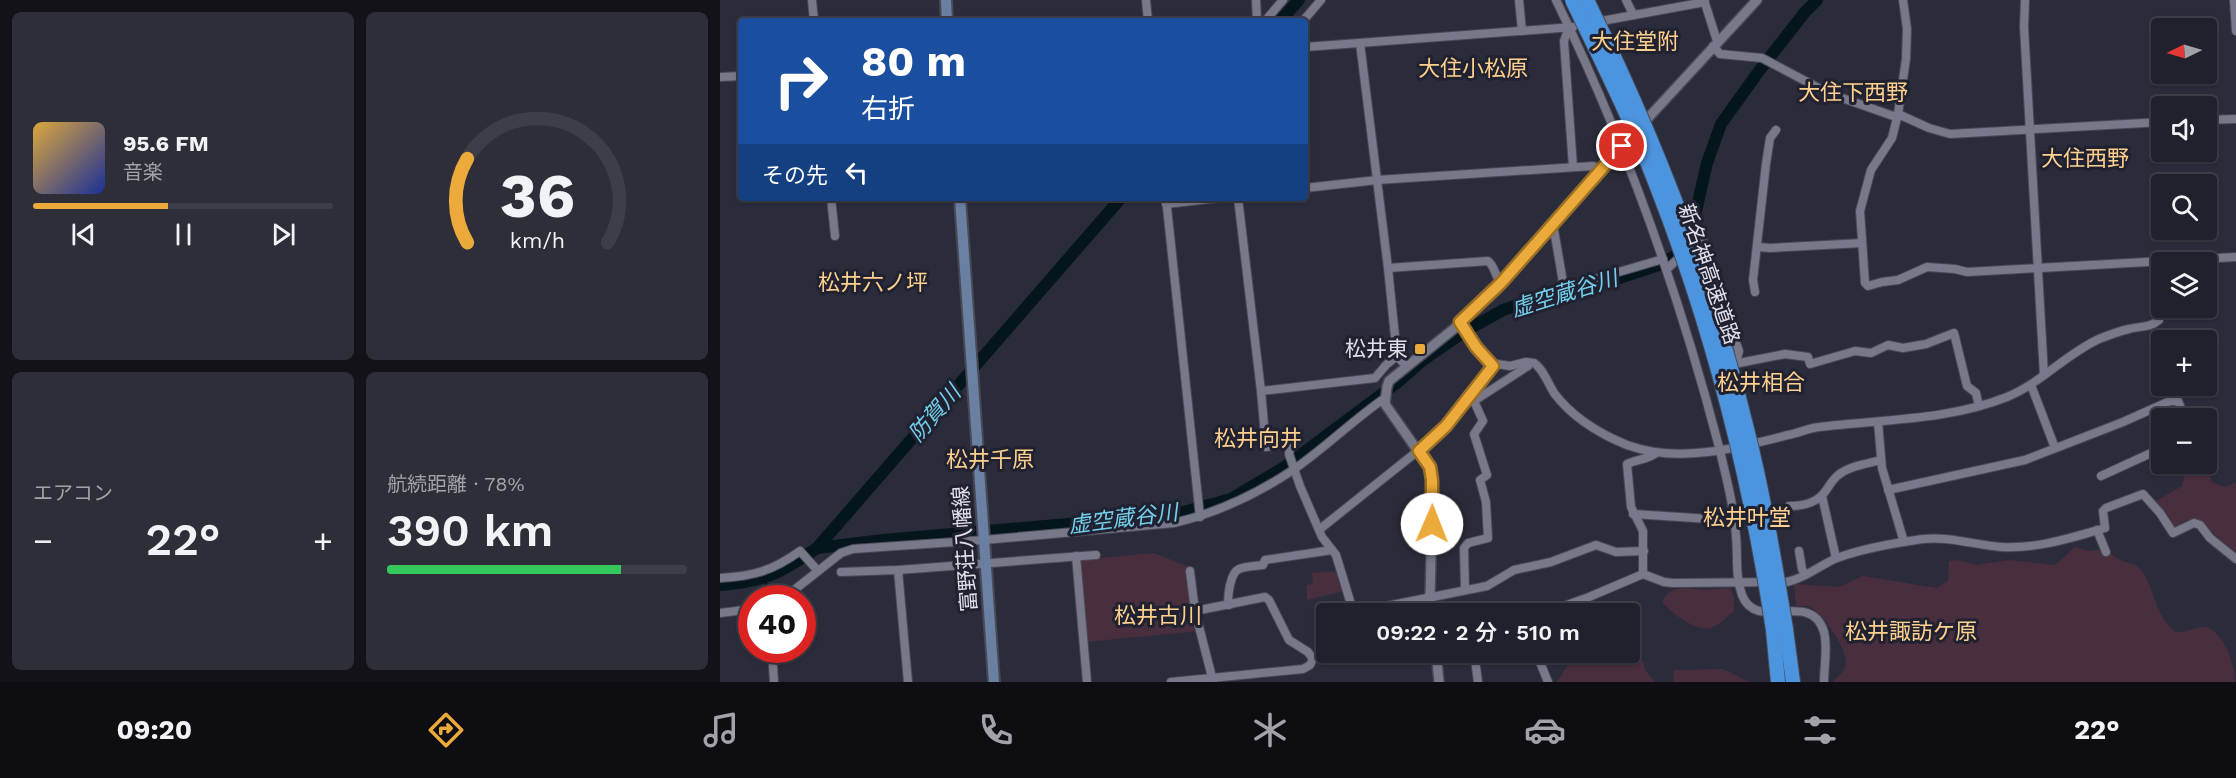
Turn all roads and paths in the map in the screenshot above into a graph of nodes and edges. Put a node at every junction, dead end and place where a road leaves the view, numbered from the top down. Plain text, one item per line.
1 (812, 0) edge
2 (945, 0) edge
3 (1146, 0) edge
4 (1256, 0) edge
5 (1283, 0) edge
6 (1321, 0) edge
7 (1520, 0) edge
8 (1556, 0) edge
9 (1572, 0) edge
10 (1587, 0) edge
11 (1626, 0) edge
12 (1757, 0) edge
13 (1903, 0) edge
14 (2025, 0) edge
15 (2234, 0) edge
16 (1705, 1) edge
17 (1633, 14) junction
18 (814, 18) edge
19 (947, 18) edge
20 (1148, 18) edge
21 (1257, 18) edge
22 (1268, 18) edge
23 (1306, 18) edge
24 (1569, 27) junction
25 (1522, 31) junction
26 (2236, 31) edge
27 (1360, 44) junction
28 (1715, 44) junction
29 (1308, 47) edge
30 (738, 76) edge
31 (720, 77) edge
32 (1897, 116) junction
33 (2236, 119) edge
34 (2217, 120) edge
35 (2151, 123) edge
36 (2030, 129) junction
37 (1776, 130) dead end
38 (1622, 146) junction
39 (1572, 167) junction
40 (1601, 169) junction
41 (1377, 180) junction
42 (1308, 188) edge
43 (831, 201) edge
44 (960, 201) edge
45 (1166, 201) edge
46 (1238, 201) edge
47 (1553, 224) junction
48 (835, 236) dead end
49 (1862, 243) junction
50 (1758, 247) junction
51 (2236, 257) edge
52 (2217, 258) edge
53 (1663, 259) junction
54 (2151, 262) edge
55 (1388, 268) junction
56 (2037, 268) junction
57 (1667, 269) junction
58 (1501, 283) junction
59 (1755, 292) dead end
60 (2159, 318) edge
61 (1728, 321) junction
62 (1460, 322) junction
63 (1710, 327) dead end
64 (1397, 356) junction
65 (1534, 363) junction
66 (1736, 363) junction
67 (1406, 366) junction
68 (1493, 366) junction
69 (1697, 366) junction
70 (2044, 375) junction
71 (2031, 385) junction
72 (1261, 391) junction
73 (1385, 393) junction
74 (1470, 400) junction
75 (1979, 406) junction
76 (2154, 408) edge
77 (2181, 408) edge
78 (2151, 409) edge
79 (1878, 422) junction
80 (2055, 448) junction
81 (1720, 450) junction
82 (1419, 451) junction
83 (1656, 453) junction
84 (2151, 453) edge
85 (1881, 460) junction
86 (1294, 469) junction
87 (2101, 476) dead end
88 (1888, 490) junction
89 (1822, 496) junction
90 (1789, 506) dead end
91 (1633, 514) junction
92 (1200, 517) junction
93 (1726, 520) dead end
94 (1320, 529) junction
95 (2097, 530) junction
96 (984, 535) junction
97 (1904, 542) junction
98 (1332, 550) junction
99 (1644, 551) junction
100 (1799, 551) dead end
101 (2106, 552) dead end
102 (1096, 555) dead end
103 (1076, 556) junction
104 (1836, 558) junction
105 (2236, 559) edge
106 (986, 563) junction
107 (898, 570) junction
108 (818, 571) junction
109 (1190, 571) dead end
110 (841, 572) dead end
111 (1643, 574) junction
112 (1805, 575) junction
113 (720, 578) edge
114 (1739, 583) junction
115 (800, 585) edge
116 (1465, 590) junction
117 (1430, 597) junction
118 (1351, 603) edge
119 (1401, 603) edge
120 (1430, 603) edge
121 (1572, 603) edge
122 (1229, 605) junction
123 (738, 611) edge
124 (1195, 611) junction
125 (720, 613) edge
126 (1779, 629) junction
127 (773, 663) edge
128 (1438, 663) edge
129 (1475, 663) edge
130 (1540, 663) edge
131 (1213, 680) edge
132 (774, 682) edge
133 (908, 682) edge
134 (994, 682) edge
135 (1087, 682) edge
136 (1171, 682) edge
137 (1439, 682) edge
138 (1478, 682) edge
139 (1548, 682) edge
140 (1778, 682) edge
141 (1793, 682) edge
142 (1824, 682) edge

1 - 18 street
2 - 19 main road
3 - 20 street
4 - 21 street
5 - 22 street
6 - 23 street
7 - 25 street
8 - 24 street
9 - 126 highway, 新名神高速道路, bridge
10 - 126 highway, 新名神高速道路, bridge
11 - 17 street
12 - 28 street
13 - 32 street
14 - 36 street
15 - 26 street
16 - 17 street
16 - 28 street
17 - 24 street
24 - 25 street
24 - 38 street
24 - 39 street
25 - 27 street
27 - 29 street
27 - 41 street
28 - 32 street
28 - 38 street
30 - 31 street
32 - 36 street
32 - 49 street
33 - 34 street
35 - 36 street
36 - 56 street
37 - 50 street
38 - 40 street
38 - 53 street
39 - 40 street
39 - 41 street
40 - 47 street
41 - 42 street
41 - 55 street
43 - 48 street
44 - 96 main road, 富野荘八幡線
45 - 92 street
46 - 72 street
47 - 53 street
47 - 58 street
49 - 50 street
49 - 56 street
50 - 59 street
51 - 52 street
53 - 57 street
54 - 56 street
55 - 58 street
55 - 64 street
56 - 70 street
57 - 61 street
57 - 69 street
58 - 62 street
60 - 70 street
61 - 63 street
61 - 66 street
62 - 67 street
62 - 68 street
64 - 67 street
64 - 72 street
65 - 68 street
65 - 74 street
65 - 83 street
66 - 69 street
66 - 75 street
67 - 73 street
68 - 74 street
69 - 81 street
70 - 71 street
71 - 75 street
71 - 80 street
72 - 86 street
73 - 82 street
73 - 86 street
74 - 82 street
74 - 116 street
75 - 79 street
76 - 77 street
78 - 80 street
79 - 81 street
79 - 85 street
80 - 88 street
81 - 83 street
81 - 114 street
82 - 94 street
82 - 117 street
83 - 91 street
84 - 87 street
85 - 88 street
85 - 89 street
86 - 92 street
86 - 94 street
88 - 97 street
89 - 90 street
89 - 104 street
91 - 93 street
91 - 99 street
92 - 96 street
94 - 98 street
95 - 97 street
95 - 101 street
95 - 105 street
96 - 106 main road, 富野荘八幡線
96 - 108 street
97 - 104 street
98 - 118 street
98 - 122 street
99 - 111 street
99 - 116 street
100 - 112 street
102 - 103 street
103 - 106 street
103 - 135 street
104 - 112 street
106 - 107 street
106 - 134 main road, 富野荘八幡線
107 - 110 street
107 - 133 street
108 - 113 street
108 - 115 street
109 - 124 street
111 - 114 street
111 - 121 street
112 - 114 street
114 - 142 street
116 - 117 street
117 - 119 street
117 - 120 street
122 - 124 street
122 - 131 street
123 - 125 street
124 - 131 street
126 - 140 highway, 新名神高速道路
126 - 141 highway, 新名神高速道路
127 - 132 street
128 - 137 street
129 - 138 street
130 - 139 street
131 - 136 street

